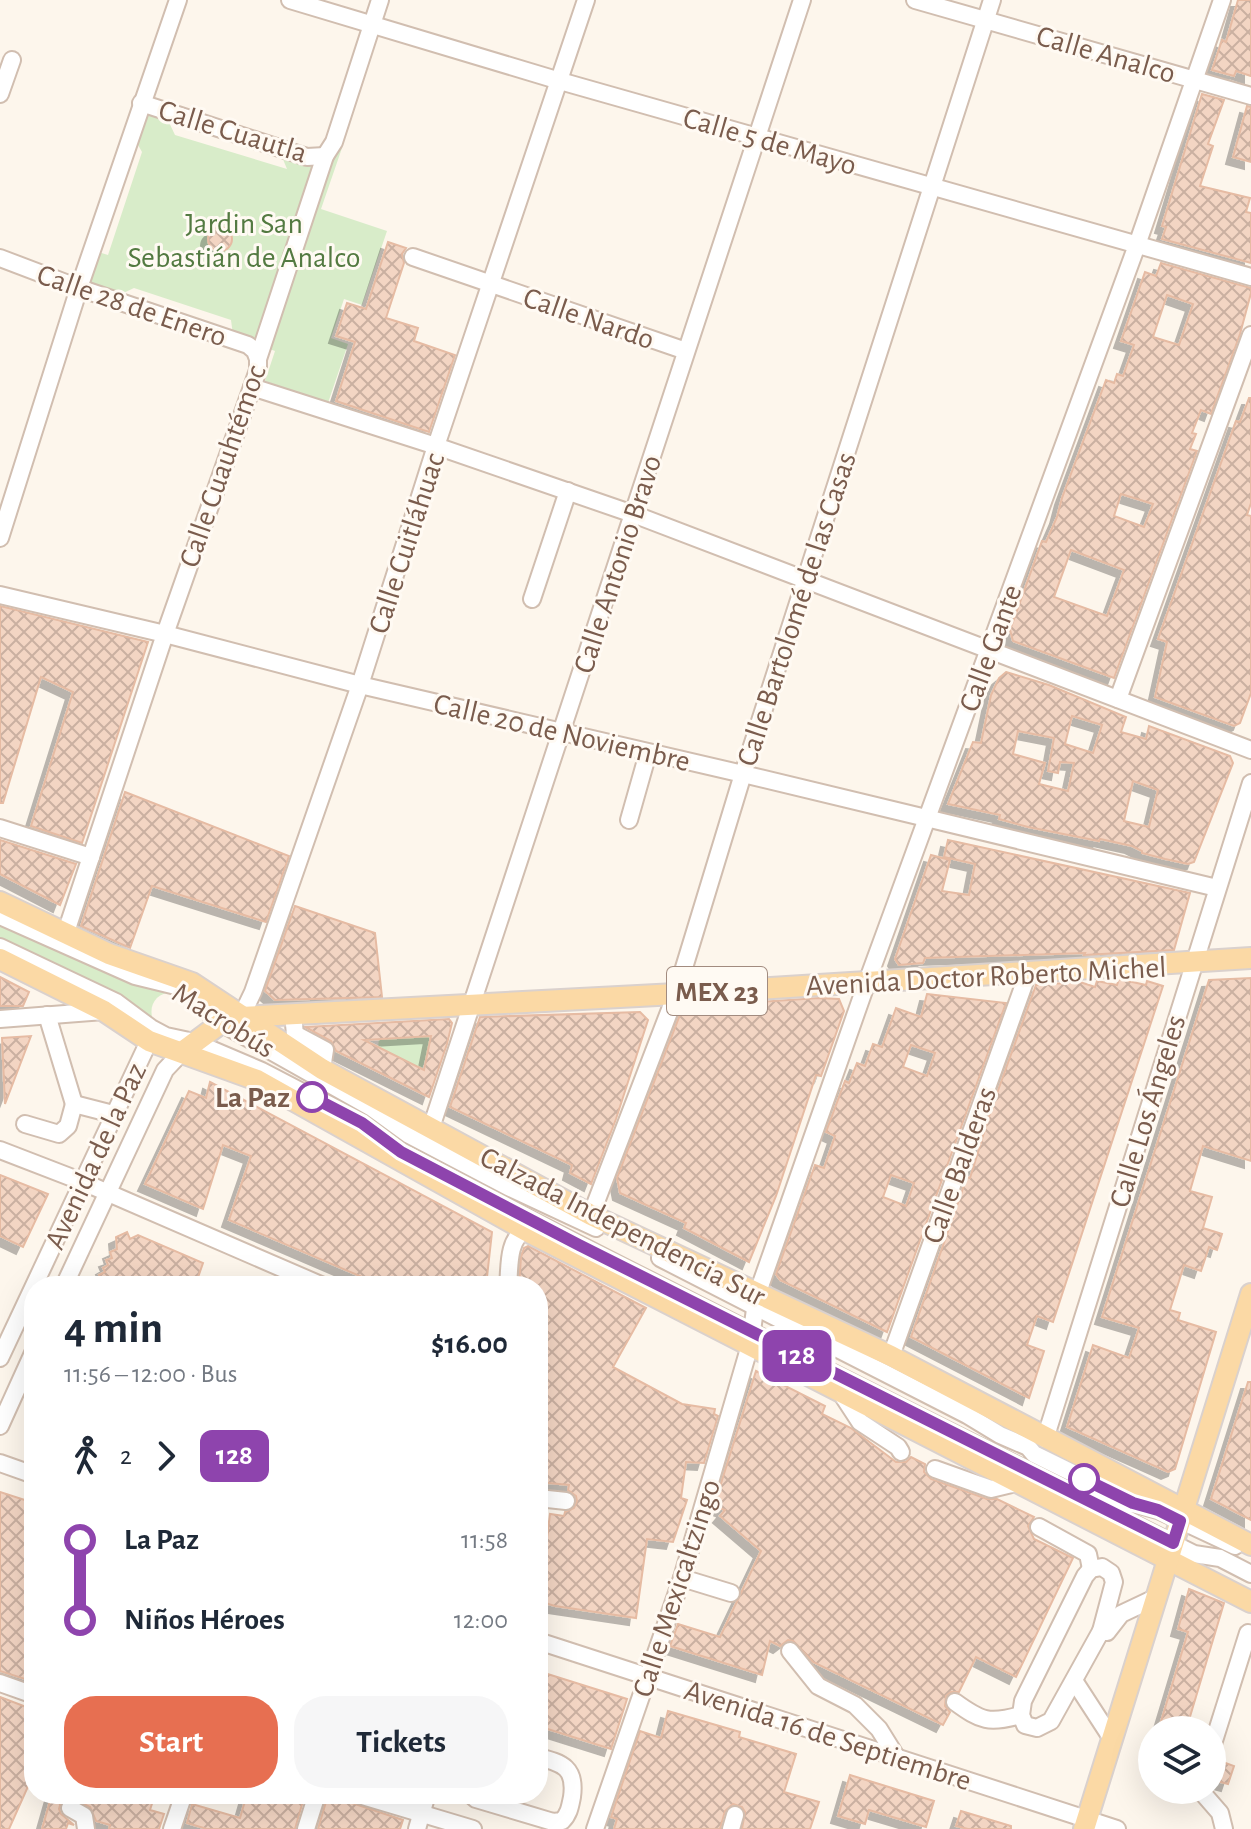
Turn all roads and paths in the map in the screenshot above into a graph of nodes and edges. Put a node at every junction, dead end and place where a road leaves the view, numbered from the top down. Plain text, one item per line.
1 (178, 0) edge
2 (290, 0) edge
3 (380, 0) edge
4 (586, 0) edge
5 (802, 0) edge
6 (915, 0) edge
7 (992, 0) edge
8 (1222, 0) edge
9 (986, 19) junction
10 (372, 23) junction
11 (12, 60) dead end
12 (1195, 79) junction
13 (560, 81) junction
14 (0, 94) edge
15 (1251, 96) edge
16 (141, 103) junction
17 (757, 138) junction
18 (325, 156) junction
19 (933, 187) junction
20 (1137, 245) junction
21 (413, 257) dead end
22 (0, 258) edge
23 (1251, 277) edge
24 (491, 285) junction
25 (79, 288) junction
26 (1251, 335) edge
27 (686, 351) junction
28 (258, 359) junction
29 (252, 387) junction
30 (436, 446) junction
31 (568, 491) junction
32 (633, 514) junction
33 (0, 538) edge
34 (805, 581) junction
35 (0, 595) edge
36 (532, 599) dead end
37 (165, 634) junction
38 (989, 651) junction
39 (360, 685) junction
40 (1118, 699) junction
41 (562, 731) junction
42 (1251, 750) edge
43 (648, 753) junction
44 (743, 774) junction
45 (1251, 783) edge
46 (926, 819) junction
47 (629, 820) dead end
48 (0, 828) edge
49 (91, 857) junction
50 (1217, 888) junction
51 (0, 902) edge
52 (0, 916) edge
53 (66, 932) junction
54 (0, 947) edge
55 (1249, 955) edge
56 (0, 959) edge
57 (1193, 964) junction
58 (1028, 973) junction
59 (867, 982) junction
60 (676, 994) junction
61 (472, 1004) junction
62 (104, 1011) junction
63 (47, 1015) junction
64 (0, 1019) edge
65 (231, 1020) junction
66 (290, 1031) junction
67 (149, 1041) junction
68 (188, 1047) junction
69 (74, 1104) junction
70 (113, 1114) junction
71 (25, 1124) dead end
72 (431, 1128) junction
73 (0, 1150) edge
74 (83, 1182) junction
75 (107, 1193) junction
76 (591, 1215) junction
77 (525, 1230) junction
78 (39, 1276) edge
79 (69, 1276) edge
80 (300, 1276) edge
81 (509, 1276) edge
82 (1251, 1294) edge
83 (756, 1301) junction
84 (24, 1307) edge
85 (750, 1339) junction
86 (891, 1356) junction
87 (0, 1358) edge
88 (24, 1373) edge
89 (840, 1391) junction
90 (0, 1426) edge
91 (1045, 1439) junction
92 (901, 1452) dead end
93 (0, 1463) edge
94 (935, 1469) dead end
95 (24, 1471) edge
96 (1020, 1482) junction
97 (548, 1499) edge
98 (566, 1501) dead end
99 (1182, 1516) junction
100 (1039, 1527) dead end
101 (1251, 1545) edge
102 (1171, 1550) junction
103 (1251, 1554) edge
104 (1091, 1569) junction
105 (1251, 1574) edge
106 (682, 1578) junction
107 (731, 1593) dead end
108 (1157, 1597) junction
109 (1251, 1602) edge
110 (1101, 1631) junction
111 (1248, 1633) dead end
112 (548, 1644) edge
113 (790, 1651) dead end
114 (648, 1677) junction
115 (1075, 1682) junction
116 (0, 1683) edge
117 (24, 1691) edge
118 (955, 1702) dead end
119 (1021, 1715) junction
120 (1222, 1716) edge
121 (1112, 1739) junction
122 (897, 1758) junction
123 (548, 1760) edge
124 (181, 1804) edge
125 (314, 1804) edge
126 (380, 1804) edge
127 (493, 1804) edge
128 (1212, 1804) edge
129 (70, 1808) dead end
130 (420, 1821) edge
131 (1086, 1824) edge
132 (86, 1829) edge
133 (172, 1829) edge
134 (306, 1829) edge
135 (473, 1829) edge
136 (595, 1829) edge
137 (1117, 1829) edge
138 (1224, 1829) edge

1 - 16 street
2 - 10 street, Calle 5 de Mayo
3 - 10 street, Calle Cuauhtémoc
4 - 13 street, Calle Cuitláhuac
5 - 17 street, Calle Antonio Bravo
6 - 9 street, Calle Analco
7 - 9 street, Calle Bartolomé de las Casas
8 - 12 street, Calle Gante
9 - 12 street, Calle Analco
9 - 19 street, Calle Bartolomé de las Casas
10 - 13 street, Calle 5 de Mayo
10 - 18 street, Calle Cuauhtémoc
11 - 14 street
12 - 15 street, Calle Analco
12 - 20 street, Calle Gante
13 - 17 street, Calle 5 de Mayo
13 - 24 street, Calle Cuitláhuac
16 - 18 street, Calle Cuautla
16 - 25 street
17 - 19 street, Calle 5 de Mayo
17 - 27 street, Calle Antonio Bravo
18 - 28 street, Calle Cuauhtémoc
19 - 20 street, Calle 5 de Mayo
19 - 34 street, Calle Bartolomé de las Casas
20 - 23 street, Calle 5 de Mayo
20 - 38 street, Calle Gante
21 - 24 street, Calle Nardo
22 - 25 street, Calle 28 de Enero
24 - 27 street, Calle Nardo
24 - 30 street, Calle Cuitláhuac
25 - 28 street, Calle 28 de Enero
25 - 33 street
26 - 40 street
27 - 32 street, Calle Antonio Bravo
28 - 29 street, Calle Cuauhtémoc
29 - 30 street
29 - 37 street, Calle Cuauhtémoc
30 - 31 street
30 - 39 street, Calle Cuitláhuac
31 - 32 street
31 - 36 street
32 - 34 street
32 - 41 street, Calle Antonio Bravo
34 - 38 street
34 - 44 street, Calle Bartolomé de las Casas
35 - 37 street, Calle 20 de Noviembre
37 - 39 street, Calle 20 de Noviembre
37 - 49 street, Calle Cuauhtémoc
38 - 40 street
38 - 46 street, Calle Gante
39 - 41 street, Calle 20 de Noviembre
39 - 65 street, Calle Cuitláhuac
40 - 42 street
41 - 43 street, Calle 20 de Noviembre
41 - 61 street, Calle Antonio Bravo
43 - 44 street, Calle 20 de Noviembre
43 - 47 street
44 - 46 street, Calle 20 de Noviembre
44 - 60 street, Calle Bartolomé de las Casas
45 - 50 street, Calle Los Ángeles
46 - 50 street, Calle 20 de Noviembre
46 - 59 street, Calle Gante
48 - 49 street
49 - 53 street, Calle Cuauhtémoc
50 - 57 street, Calle Los Ángeles
51 - 53 main road, Calzada Independencia Sur
52 - 65 street, Macrobús
53 - 65 main road, Calzada Independencia Sur
54 - 68 street, Macrobús
55 - 57 main road, Avenida Doctor Roberto Michel / MEX 23
56 - 62 main road, Calzada Independencia Sur
57 - 58 main road, Avenida Doctor Roberto Michel / MEX 23
57 - 91 street, Calle Los Ángeles
58 - 59 main road, Avenida Doctor Roberto Michel / MEX 23
58 - 86 street, Calle Balderas
59 - 60 main road, Avenida Doctor Roberto Michel / MEX 23
59 - 83 street, Calle Gante
60 - 61 main road, Avenida Doctor Roberto Michel / MEX 23
60 - 76 street, Calle Bartolomé de las Casas
61 - 66 main road, Avenida Doctor Roberto Michel / MEX 23
61 - 72 street, Calle Antonio Bravo
62 - 63 street
62 - 67 main road, Calzada Independencia Sur
63 - 64 street
63 - 69 street
65 - 66 main road, Calzada Independencia Sur
65 - 66 main road, Avenida Doctor Roberto Michel / MEX 23
65 - 68 main road
65 - 83 street, Macrobús
66 - 72 main road, Calzada Independencia Sur
67 - 68 main road, Calzada Independencia Sur
67 - 70 street, Avenida de la Paz
68 - 75 street, Avenida de la Paz
68 - 77 main road, Calzada Independencia Sur
68 - 85 street, Macrobús
69 - 70 street
69 - 71 street
70 - 74 street, Avenida de la Paz
72 - 76 main road, Calzada Independencia Sur
73 - 74 street
74 - 75 street
74 - 78 street, Avenida de la Paz
75 - 79 street, Avenida de la Paz
75 - 80 street
76 - 83 main road, Calzada Independencia Sur
77 - 81 street
77 - 85 main road, Calzada Independencia Sur
82 - 99 main road
83 - 85 street, Calle Mexicaltzingo
83 - 86 main road, Calzada Independencia Sur
83 - 99 street, Macrobús
84 - 87 street, Avenida de la Paz
85 - 89 main road, Calzada Independencia Sur
85 - 102 street, Macrobús
85 - 106 street, Calle Mexicaltzingo
86 - 91 main road, Calzada Independencia Sur
88 - 90 street
89 - 92 street
89 - 96 main road, Calzada Independencia Sur
91 - 99 main road, Calzada Independencia Sur
93 - 95 street
94 - 96 street
96 - 102 main road, Calzada Independencia Sur
97 - 98 street
99 - 101 main road, Calzada Independencia Sur
99 - 102 main road
99 - 103 street, Macrobús
100 - 104 street
102 - 105 street, Macrobús
102 - 108 main road
102 - 109 main road, Calzada Independencia Sur
104 - 110 street
104 - 119 street
106 - 107 street
106 - 114 street, Calle Mexicaltzingo
108 - 110 street
108 - 121 main road
110 - 115 street
111 - 120 street
112 - 114 street, Avenida 16 de Septiembre
113 - 122 street
114 - 122 street, Avenida 16 de Septiembre
114 - 136 street, Calle Mexicaltzingo
115 - 119 street
115 - 121 street
116 - 117 street
118 - 119 street
121 - 131 main road
122 - 131 street, Avenida 16 de Septiembre
123 - 127 street
124 - 133 street
125 - 134 street
126 - 130 street
128 - 138 street
129 - 132 street
130 - 135 street
131 - 137 street, Avenida 16 de Septiembre

